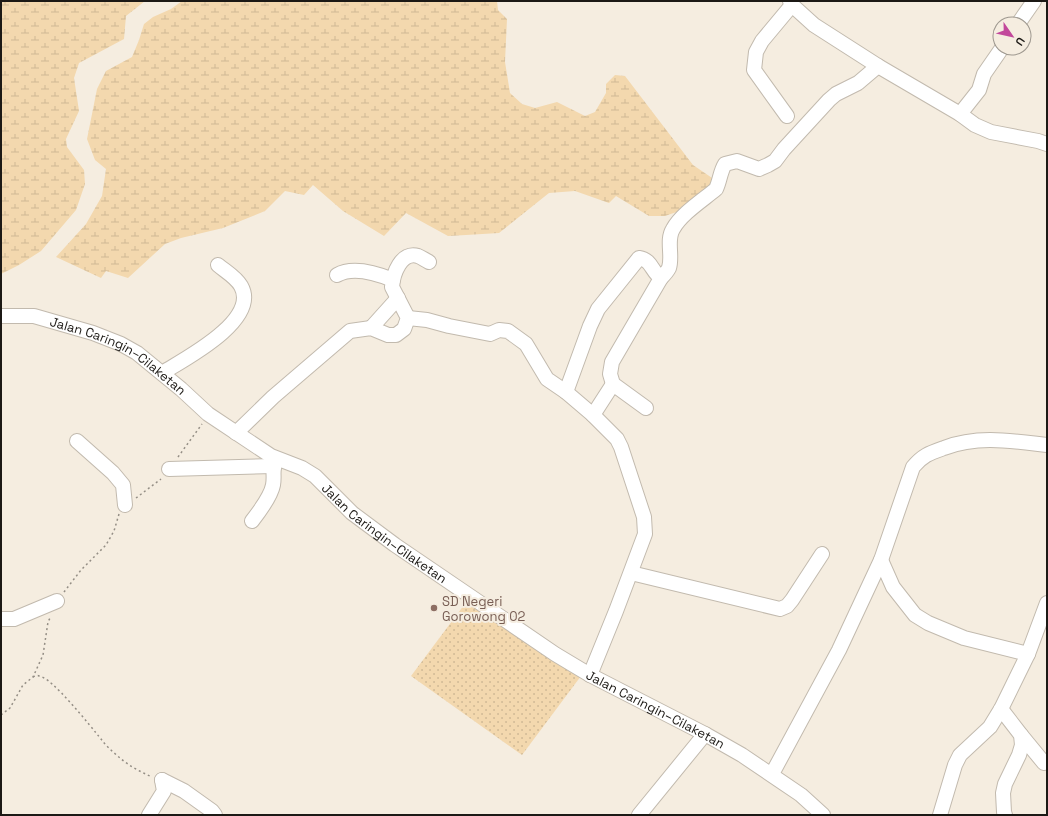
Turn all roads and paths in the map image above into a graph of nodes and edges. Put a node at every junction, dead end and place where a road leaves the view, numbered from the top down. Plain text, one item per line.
1 (1034, 1) edge
2 (791, 3) edge
3 (1024, 16) edge
4 (996, 56) edge
5 (878, 66) junction
6 (960, 114) junction
7 (787, 116) dead end
8 (1047, 144) edge
9 (429, 262) dead end
10 (218, 265) dead end
11 (336, 275) dead end
12 (661, 278) junction
13 (393, 280) junction
14 (398, 298) junction
15 (1, 316) edge
16 (408, 318) junction
17 (371, 328) junction
18 (162, 373) junction
19 (614, 384) junction
20 (566, 392) junction
21 (646, 408) dead end
22 (208, 414) junction
23 (593, 416) junction
24 (236, 433) junction
25 (77, 440) dead end
26 (1047, 445) edge
27 (275, 463) junction
28 (169, 469) junction
29 (125, 505) junction
30 (252, 521) dead end
31 (822, 554) dead end
32 (881, 560) junction
33 (630, 573) junction
34 (57, 601) junction
35 (1047, 603) edge
36 (1, 619) edge
37 (1028, 654) junction
38 (590, 675) junction
39 (32, 677) junction
40 (1001, 709) junction
41 (1, 715) edge
42 (705, 734) junction
43 (1021, 735) junction
44 (1044, 762) dead end
45 (772, 774) junction
46 (162, 780) junction
47 (149, 815) edge
48 (215, 815) edge
49 (639, 815) edge
50 (823, 815) edge
51 (940, 815) edge
52 (1005, 815) edge

1 - 3 street
2 - 5 street
2 - 7 street
4 - 6 street
5 - 6 street
5 - 12 street
6 - 8 street
9 - 13 street
10 - 18 street
11 - 13 street
12 - 19 street
12 - 20 street
13 - 14 street
14 - 16 street
14 - 17 street
15 - 18 street, Jalan Caringin–Cilaketan
16 - 17 street
16 - 20 street
17 - 24 street
18 - 22 street, Jalan Caringin–Cilaketan
19 - 21 street
19 - 23 street
20 - 23 street
22 - 24 street, Jalan Caringin–Cilaketan
22 - 28 path
23 - 33 street
24 - 27 street, Jalan Caringin–Cilaketan
25 - 29 street
26 - 32 street
27 - 28 street
27 - 30 street
27 - 38 street, Jalan Caringin–Cilaketan
28 - 29 path
29 - 34 path
31 - 33 street
32 - 37 street
32 - 45 street
33 - 38 street
34 - 36 street
34 - 39 path
35 - 37 street
37 - 40 street
38 - 42 street, Jalan Caringin–Cilaketan
39 - 41 path
39 - 46 path
40 - 43 street
40 - 51 street
42 - 45 street, Jalan Caringin–Cilaketan
42 - 49 street
43 - 44 street
43 - 52 street
45 - 50 street, Jalan Caringin–Cilaketan
46 - 47 street
46 - 48 street

